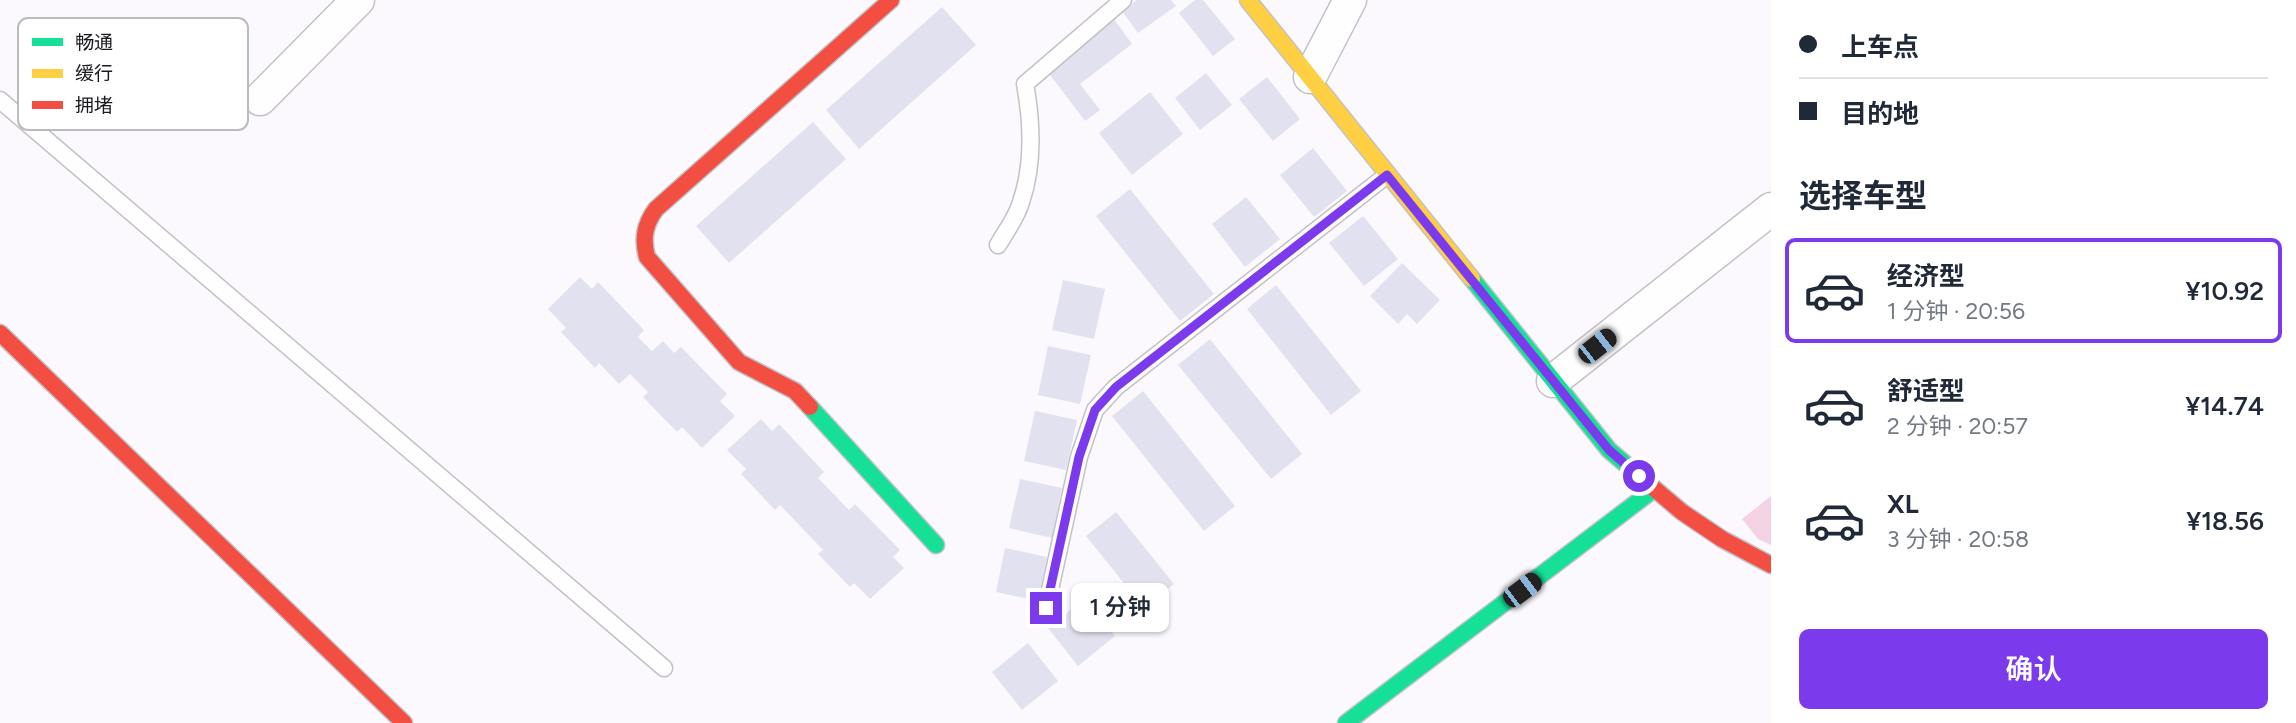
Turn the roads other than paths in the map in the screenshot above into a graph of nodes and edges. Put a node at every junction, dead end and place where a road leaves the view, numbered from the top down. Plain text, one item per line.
1 (358, 0) edge
2 (891, 0) edge
3 (1123, 0) edge
4 (1248, 0) edge
5 (1350, 0) edge
6 (1310, 77) junction
7 (260, 99) dead end
8 (0, 100) edge
9 (18, 115) edge
10 (35, 130) edge
11 (1387, 175) junction
12 (1771, 209) edge
13 (998, 245) dead end
14 (0, 333) edge
15 (1553, 381) junction
16 (1653, 490) junction
17 (936, 545) dead end
18 (1771, 565) edge
19 (1046, 608) dead end
20 (664, 668) dead end
21 (404, 723) edge
22 (1346, 723) edge

1 - 7 street
2 - 17 street
3 - 13 lane
4 - 6 street
5 - 6 street
6 - 11 street
8 - 9 lane
10 - 20 lane
11 - 15 street
11 - 19 lane
12 - 15 street
14 - 21 street
15 - 16 street
16 - 18 street
16 - 22 street

